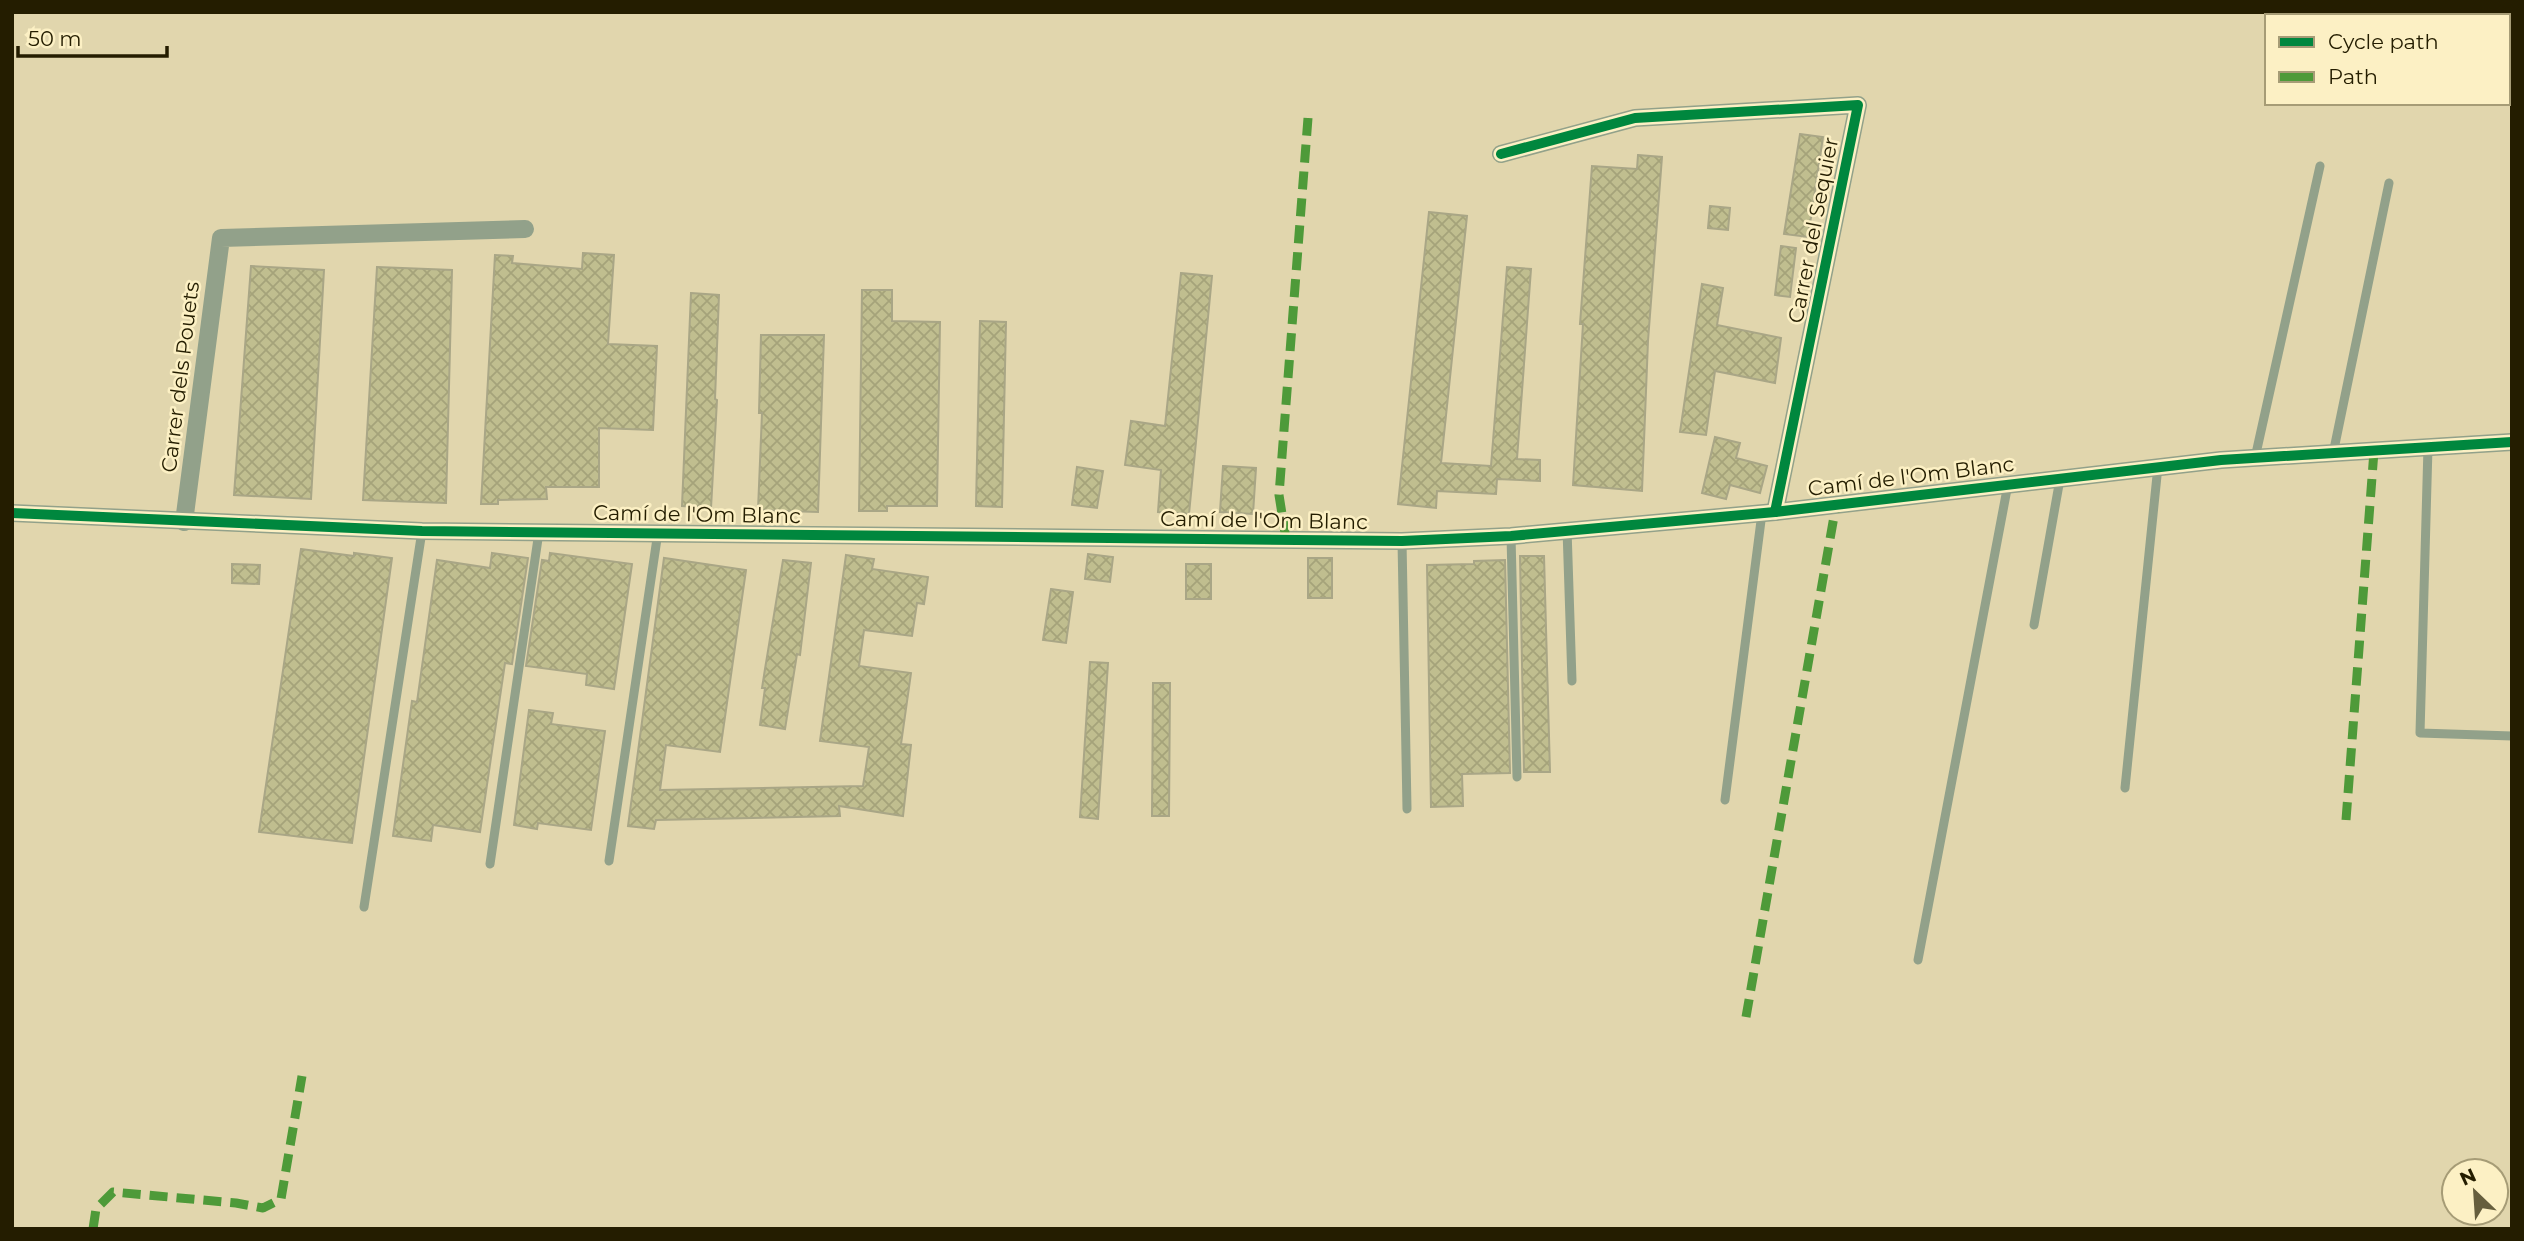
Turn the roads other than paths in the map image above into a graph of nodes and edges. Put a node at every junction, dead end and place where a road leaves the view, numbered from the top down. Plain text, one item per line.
1 (1501, 153) dead end
2 (2320, 166) dead end
3 (2389, 183) dead end
4 (526, 229) dead end
5 (2512, 442) edge
6 (2428, 447) junction
7 (2333, 454) junction
8 (2255, 458) junction
9 (2158, 466) junction
10 (2061, 478) junction
11 (2008, 484) junction
12 (1769, 512) junction
13 (12, 513) edge
14 (184, 522) junction
15 (1567, 529) junction
16 (422, 531) junction
17 (539, 532) junction
18 (658, 532) junction
19 (1511, 536) junction
20 (1402, 541) junction
21 (2034, 625) dead end
22 (1572, 681) dead end
23 (2512, 736) edge
24 (1517, 777) dead end
25 (2125, 788) dead end
26 (1725, 800) dead end
27 (1407, 809) dead end
28 (610, 861) dead end
29 (490, 864) dead end
30 (364, 907) dead end
31 (1918, 960) dead end

1 - 12 street, Carrer del Sequier
2 - 8 lane
3 - 7 lane
4 - 14 street, Carrer dels Pouets
5 - 6 street, Camí de l'Om Blanc
6 - 7 street, Camí de l'Om Blanc
6 - 23 lane
7 - 8 street, Camí de l'Om Blanc
8 - 9 street, Camí de l'Om Blanc
9 - 10 street, Camí de l'Om Blanc
9 - 25 lane
10 - 11 street, Camí de l'Om Blanc
10 - 21 lane
11 - 12 street, Camí de l'Om Blanc
11 - 31 lane
12 - 15 street, Camí de l'Om Blanc
12 - 26 lane
13 - 14 street, Camí de l'Om Blanc
14 - 16 street, Camí de l'Om Blanc
15 - 19 street, Camí de l'Om Blanc
15 - 22 lane
16 - 17 street, Camí de l'Om Blanc
16 - 30 lane
17 - 18 street, Camí de l'Om Blanc
17 - 29 lane
18 - 20 street, Camí de l'Om Blanc
18 - 28 lane
19 - 20 street, Camí de l'Om Blanc
19 - 24 lane
20 - 27 lane

